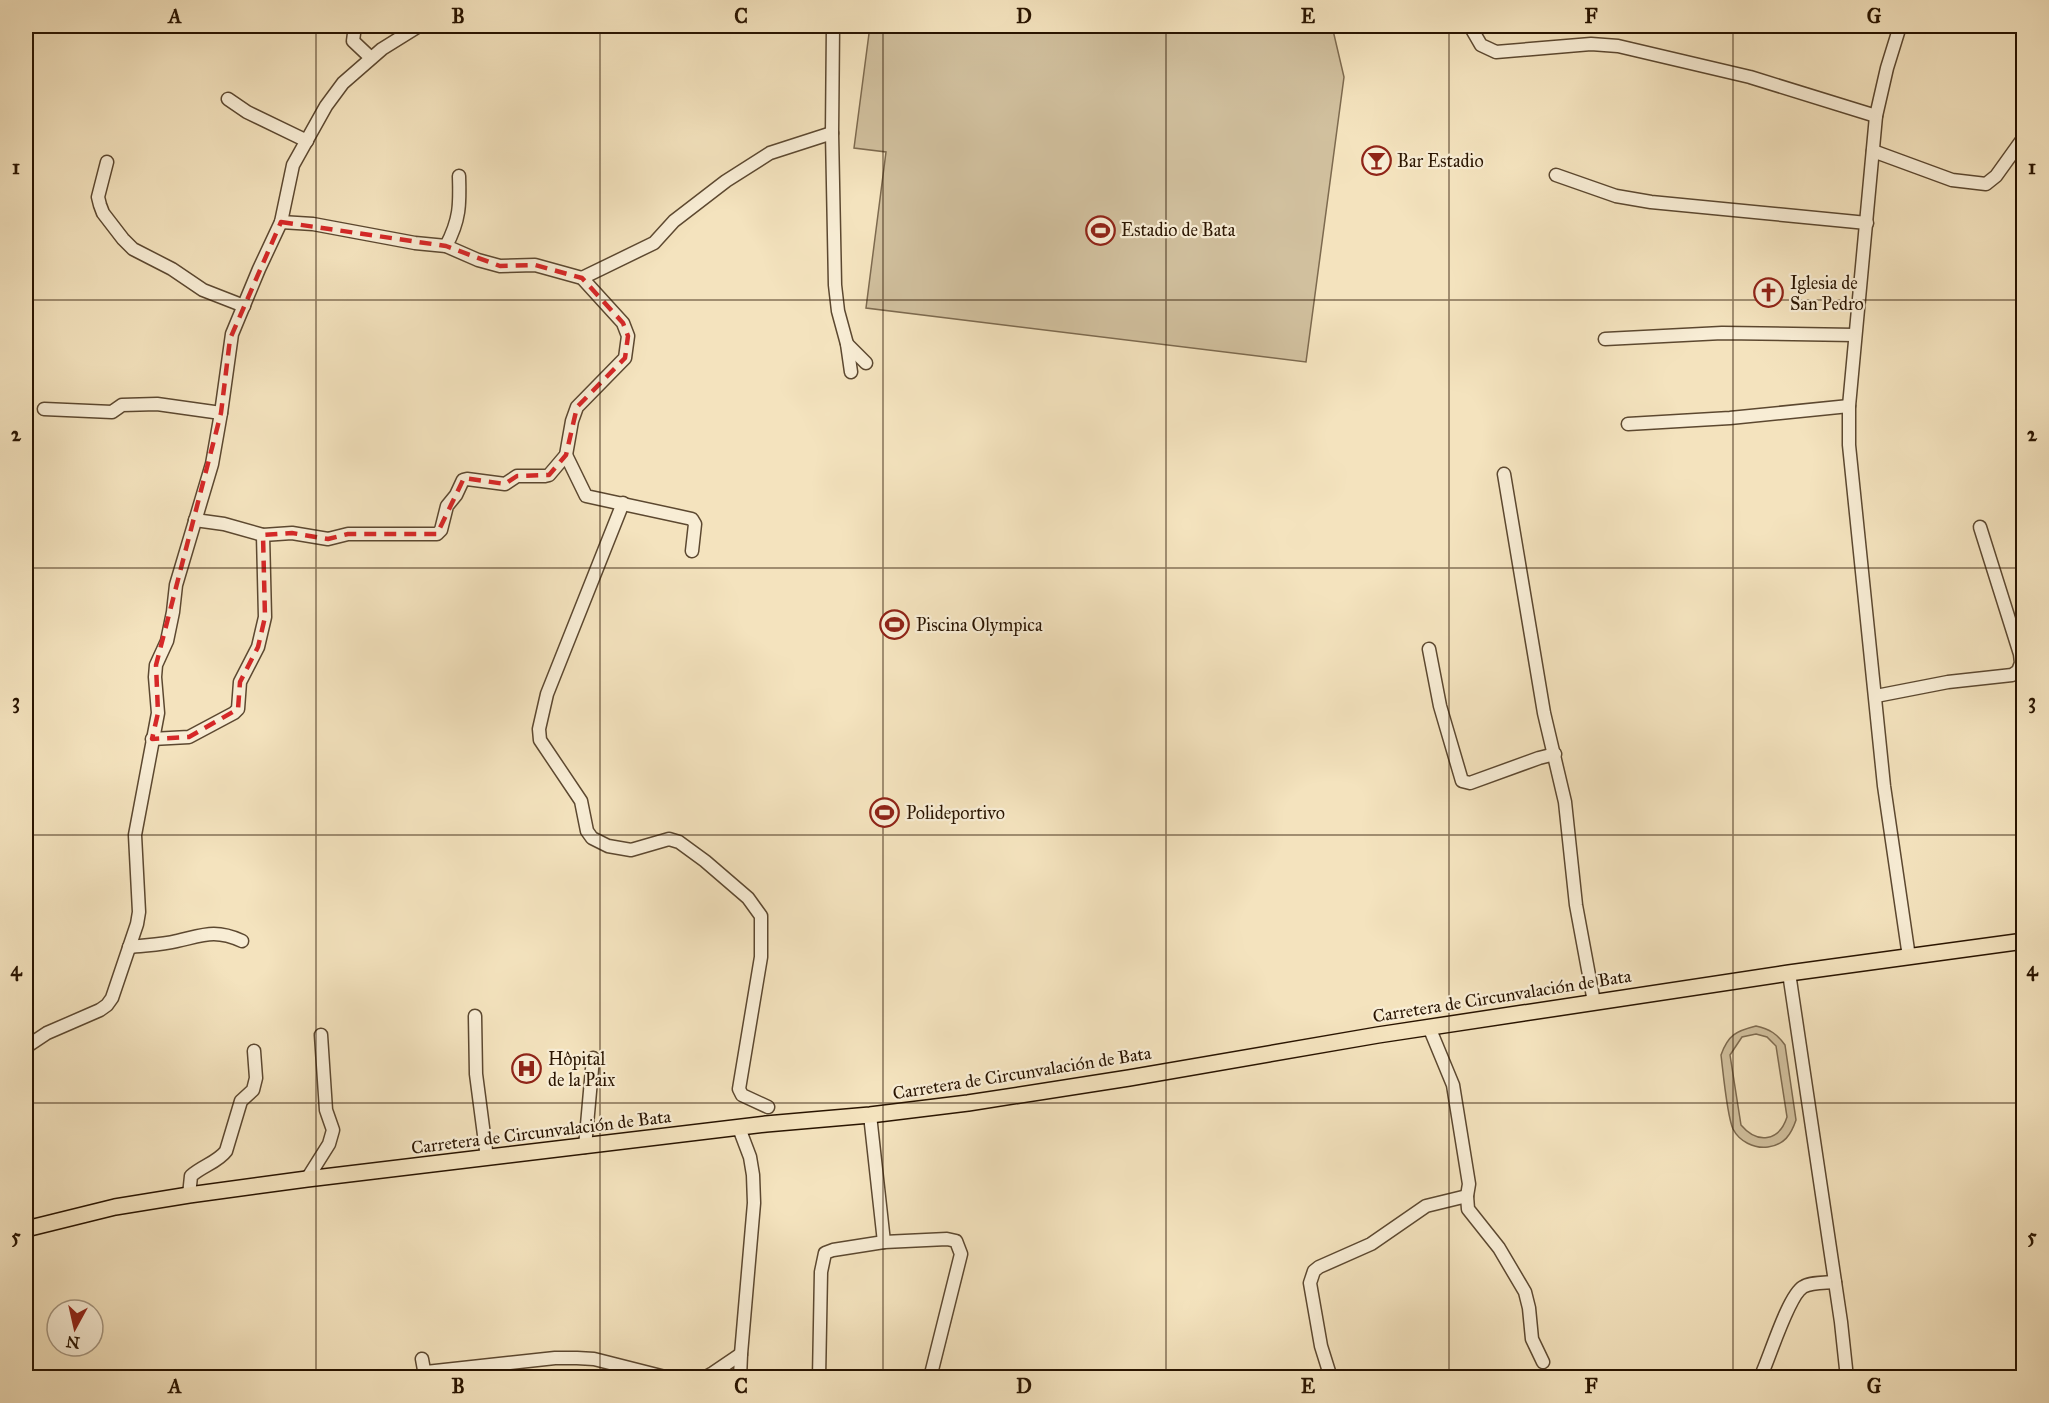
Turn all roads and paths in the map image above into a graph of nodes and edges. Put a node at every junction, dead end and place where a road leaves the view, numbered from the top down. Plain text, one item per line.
1 (355, 26) edge
2 (419, 26) edge
3 (833, 26) edge
4 (1470, 26) edge
5 (1900, 26) edge
6 (371, 58) junction
7 (228, 99) dead end
8 (1876, 116) junction
9 (832, 133) junction
10 (2024, 137) edge
11 (307, 141) junction
12 (1873, 151) junction
13 (107, 162) dead end
14 (1556, 174) dead end
15 (459, 176) dead end
16 (281, 222) junction
17 (1867, 223) junction
18 (446, 246) junction
19 (582, 278) junction
20 (244, 306) junction
21 (1856, 335) junction
22 (1605, 339) dead end
23 (847, 344) junction
24 (866, 363) dead end
25 (851, 372) dead end
26 (1850, 406) junction
27 (44, 409) dead end
28 (221, 413) junction
29 (1628, 424) dead end
30 (566, 456) junction
31 (1504, 474) dead end
32 (623, 503) junction
33 (195, 520) junction
34 (1980, 527) dead end
35 (263, 535) junction
36 (692, 551) dead end
37 (1429, 649) dead end
38 (1876, 696) junction
39 (152, 739) junction
40 (1555, 754) junction
41 (242, 941) dead end
42 (2024, 941) edge
43 (129, 947) junction
44 (1909, 957) junction
45 (1789, 973) junction
46 (1594, 1002) junction
47 (475, 1016) dead end
48 (1429, 1027) junction
49 (321, 1035) dead end
50 (26, 1047) edge
51 (254, 1051) dead end
52 (593, 1058) dead end
53 (768, 1107) dead end
54 (870, 1115) junction
55 (739, 1128) junction
56 (585, 1147) junction
57 (487, 1158) junction
58 (307, 1179) junction
59 (189, 1195) junction
60 (1467, 1196) junction
61 (27, 1224) edge
62 (884, 1242) junction
63 (1835, 1282) junction
64 (741, 1354) junction
65 (422, 1359) dead end
66 (1544, 1362) dead end
67 (1763, 1371) dead end
68 (669, 1377) edge
69 (704, 1377) edge
70 (740, 1377) edge
71 (819, 1377) edge
72 (930, 1377) edge
73 (1331, 1377) edge
74 (1847, 1377) edge

1 - 6 street
2 - 6 street
3 - 9 street
4 - 8 street
5 - 8 street
6 - 11 street
7 - 11 street
8 - 12 street
9 - 19 street
9 - 23 street
10 - 12 street
11 - 16 street
12 - 17 street
13 - 20 street
14 - 17 street
15 - 18 street
16 - 18 street
16 - 20 street
17 - 21 street
18 - 19 street
19 - 30 street
20 - 28 street
21 - 22 street
21 - 26 street
23 - 24 street
23 - 25 street
26 - 29 street
26 - 38 street
27 - 28 street
28 - 33 street
30 - 32 street
30 - 35 street
31 - 40 street
32 - 36 street
32 - 53 street
33 - 35 street
33 - 39 street
34 - 38 street
35 - 39 street
37 - 40 street
38 - 44 street
39 - 43 street
40 - 46 street
41 - 43 street
42 - 44 main road, Carretera de Circunvalación de Bata
43 - 50 street
44 - 45 main road, Carretera de Circunvalación de Bata
45 - 46 main road, Carretera de Circunvalación de Bata
45 - 63 street
46 - 48 main road, Carretera de Circunvalación de Bata
47 - 57 street
48 - 54 main road, Carretera de Circunvalación de Bata
48 - 60 street
49 - 58 street
51 - 59 street
52 - 56 street
54 - 55 main road, Carretera de Circunvalación de Bata
54 - 62 street
55 - 56 main road, Carretera de Circunvalación de Bata
55 - 64 street
56 - 57 main road, Carretera de Circunvalación de Bata
57 - 58 main road, Carretera de Circunvalación de Bata
58 - 59 main road, Carretera de Circunvalación de Bata
59 - 61 main road, Carretera de Circunvalación de Bata
60 - 66 street
60 - 73 street
62 - 71 street
62 - 72 street
63 - 67 street
63 - 74 street
64 - 69 street
64 - 70 street
65 - 68 street

